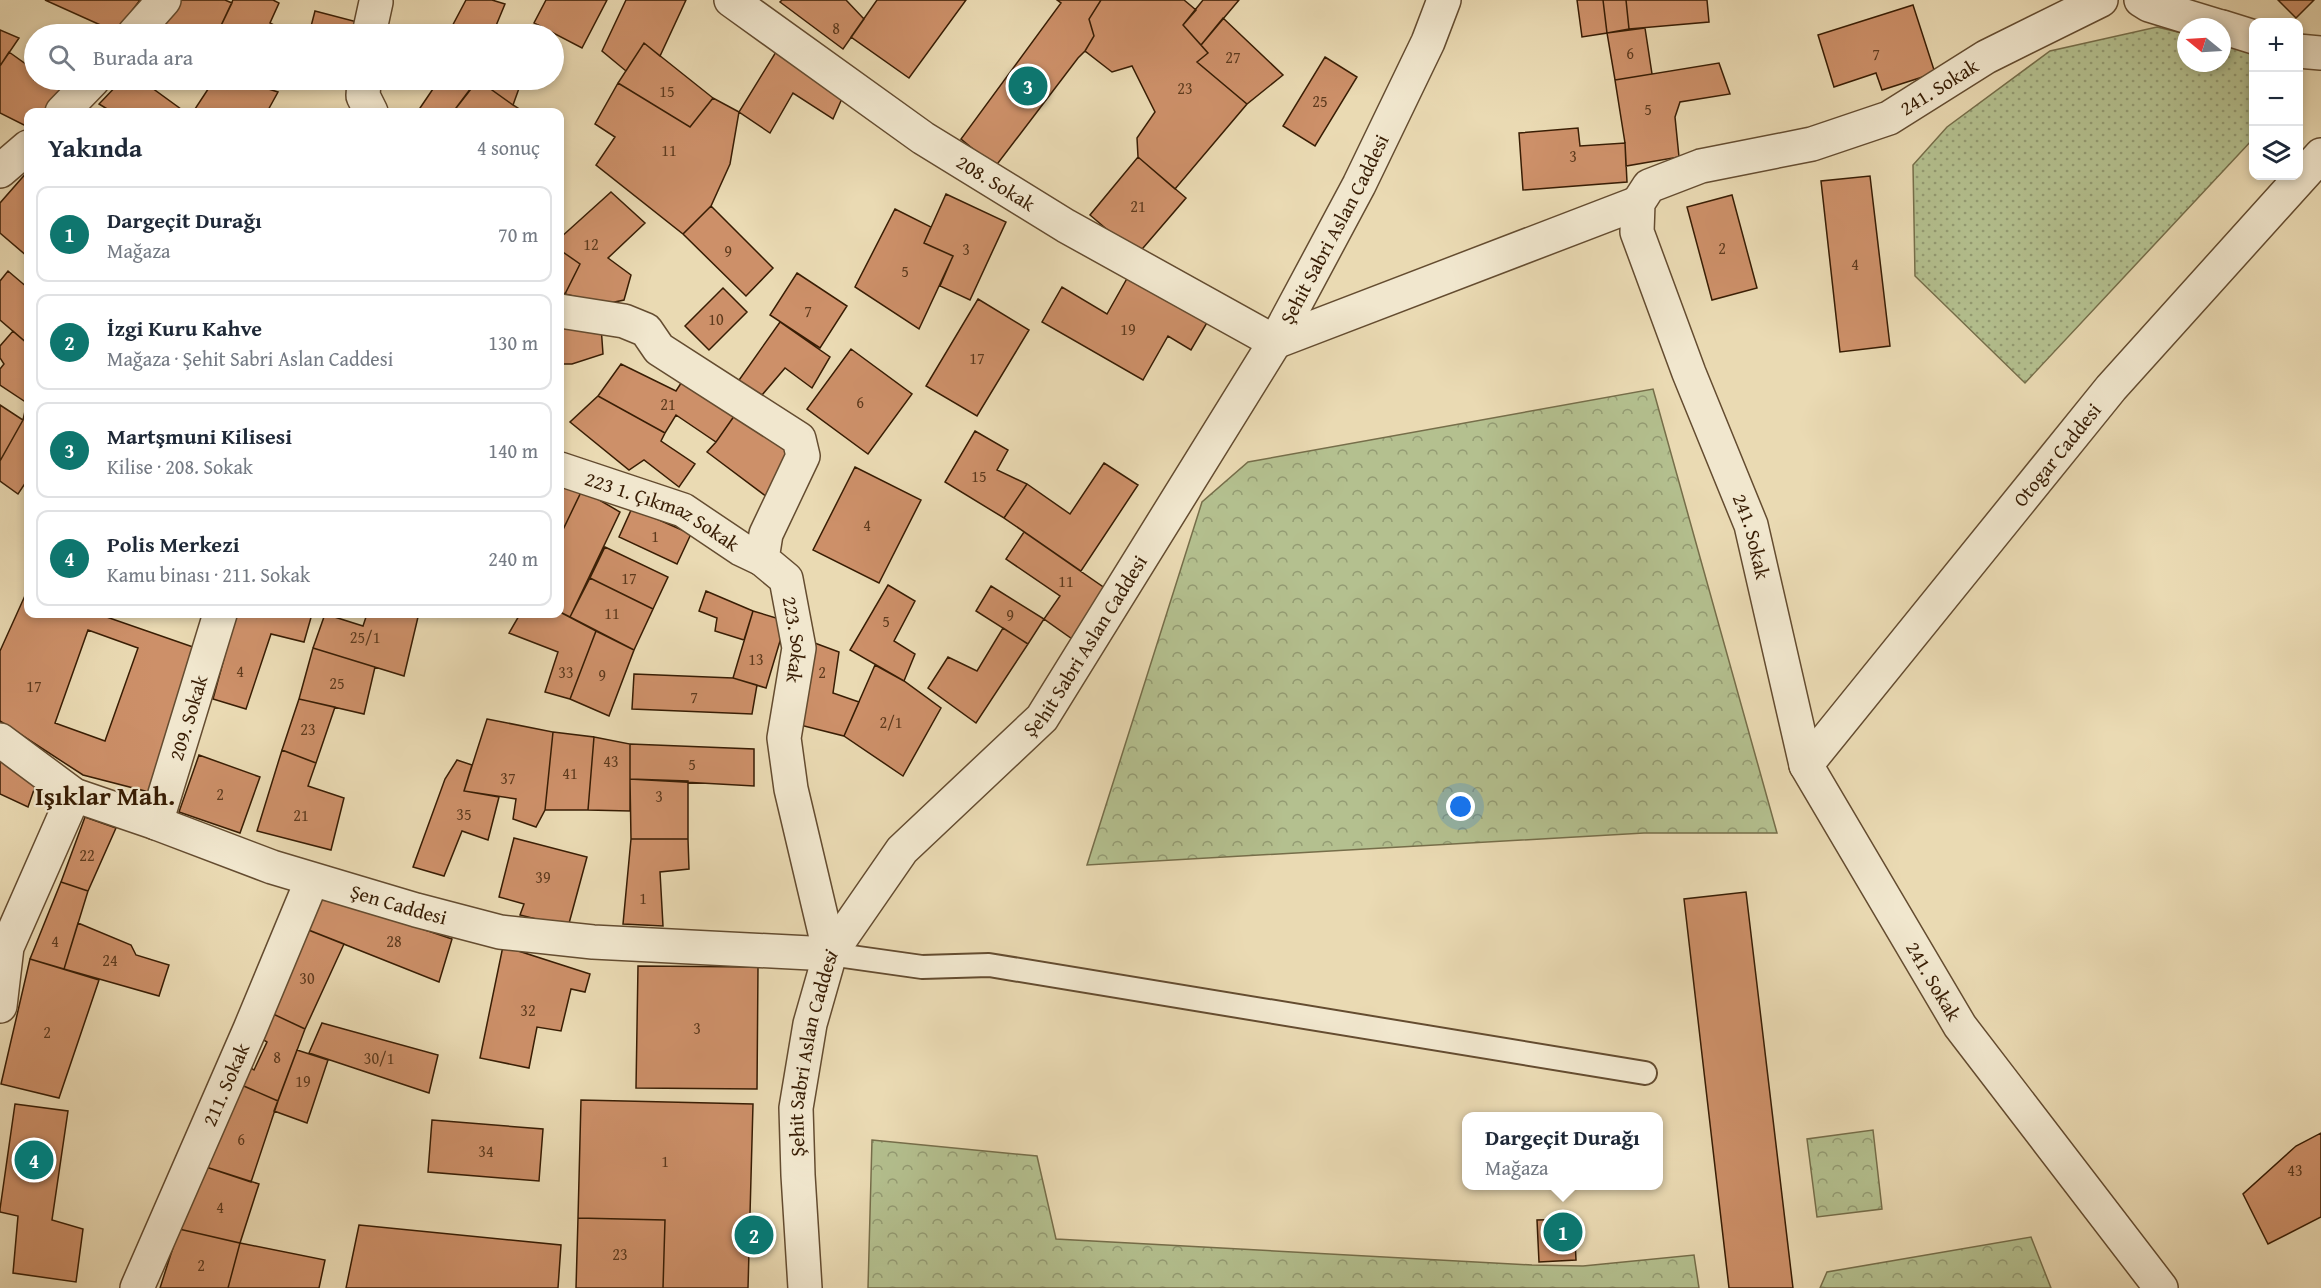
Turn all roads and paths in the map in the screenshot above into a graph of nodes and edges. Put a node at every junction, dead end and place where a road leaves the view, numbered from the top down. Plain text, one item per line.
1 (164, 0) edge
2 (731, 0) edge
3 (1444, 0) edge
4 (2101, 0) edge
5 (2141, 0) edge
6 (373, 1) edge
7 (2193, 18) edge
8 (143, 24) edge
9 (370, 24) edge
10 (2231, 30) edge
11 (2249, 36) edge
12 (2303, 51) edge
13 (2321, 53) edge
14 (83, 90) edge
15 (363, 90) edge
16 (66, 108) edge
17 (369, 108) edge
18 (24, 150) edge
19 (2321, 154) edge
20 (0, 171) edge
21 (1638, 203) junction
22 (564, 312) edge
23 (1275, 342) junction
24 (564, 470) edge
25 (762, 559) junction
26 (219, 618) edge
27 (0, 740) edge
28 (1806, 765) junction
29 (74, 795) junction
30 (156, 823) junction
31 (312, 880) junction
32 (830, 954) junction
33 (0, 1006) edge
34 (1645, 1073) dead end
35 (137, 1288) edge
36 (805, 1288) edge
37 (2161, 1288) edge

1 - 8 street
2 - 23 street, 208. Sokak
3 - 23 street, Şehit Sabri Aslan Caddesi
4 - 21 street, 241. Sokak
5 - 7 street
6 - 9 street
10 - 11 street
12 - 13 street
14 - 16 street
15 - 17 street
18 - 20 street
19 - 28 street, Otogar Caddesi
21 - 23 street
21 - 28 street, 241. Sokak
22 - 25 street
23 - 32 street, Şehit Sabri Aslan Caddesi
24 - 25 street, 223 1. Çıkmaz Sokak
25 - 32 street, 223. Sokak
26 - 30 street, 209. Sokak
27 - 29 street, Şen Caddesi
28 - 37 street, 241. Sokak
29 - 30 street, Şen Caddesi
29 - 33 street
30 - 31 street, Şen Caddesi
31 - 32 street, Şen Caddesi
31 - 35 street, 211. Sokak
32 - 34 lane
32 - 36 street, Şehit Sabri Aslan Caddesi

